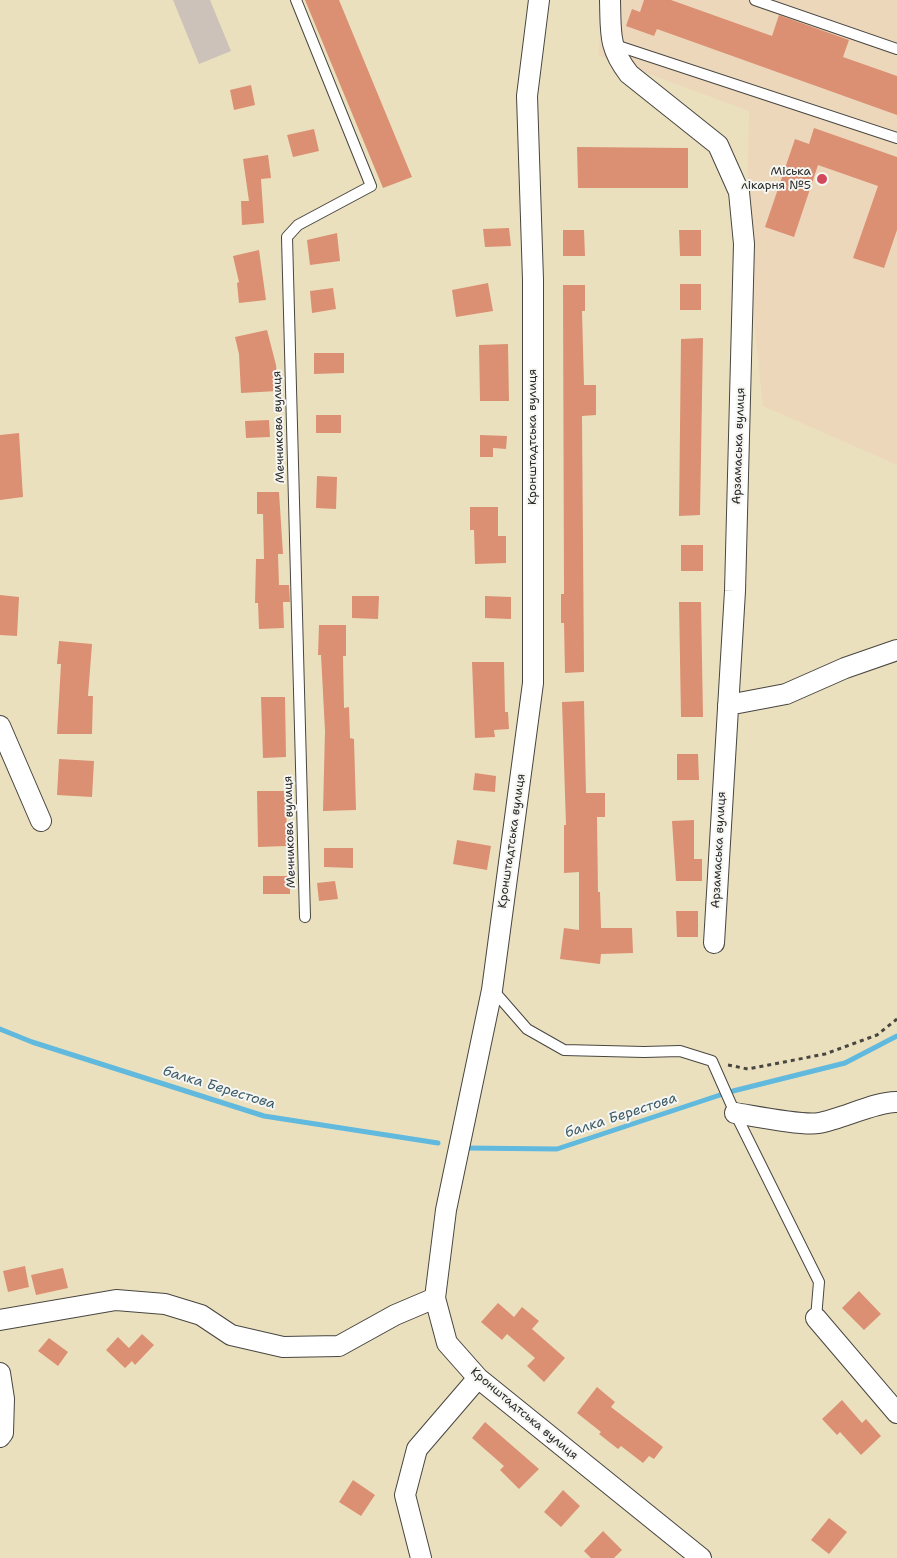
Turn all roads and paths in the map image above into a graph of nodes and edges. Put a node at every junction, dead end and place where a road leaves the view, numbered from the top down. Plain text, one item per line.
1 (296, 0) edge
2 (539, 0) edge
3 (610, 0) edge
4 (755, 0) edge
5 (611, 43) junction
6 (897, 49) edge
7 (897, 138) edge
8 (897, 650) edge
9 (728, 705) junction
10 (0, 726) edge
11 (41, 821) dead end
12 (305, 917) dead end
13 (714, 943) dead end
14 (492, 990) junction
15 (897, 1019) edge
16 (712, 1061) junction
17 (897, 1102) edge
18 (735, 1113) junction
19 (435, 1298) junction
20 (816, 1318) joint
21 (0, 1320) edge
22 (0, 1373) edge
23 (478, 1378) junction
24 (897, 1413) edge
25 (0, 1437) edge
26 (422, 1558) edge
27 (701, 1558) edge

1 - 12 lane, Мечникова вулиця
2 - 14 street, Кронштадтська вулиця
3 - 5 street, Арзамаська вулиця
4 - 6 lane
5 - 7 lane
5 - 9 street, Арзамаська вулиця
8 - 9 street
9 - 13 street, Арзамаська вулиця
10 - 11 street
14 - 16 lane
14 - 19 street, Кронштадтська вулиця
15 - 16 path
16 - 18 lane
17 - 18 street
18 - 20 lane
19 - 21 street
19 - 23 street, Кронштадтська вулиця
20 - 24 street
22 - 25 street
23 - 26 street
23 - 27 street, Кронштадтська вулиця

